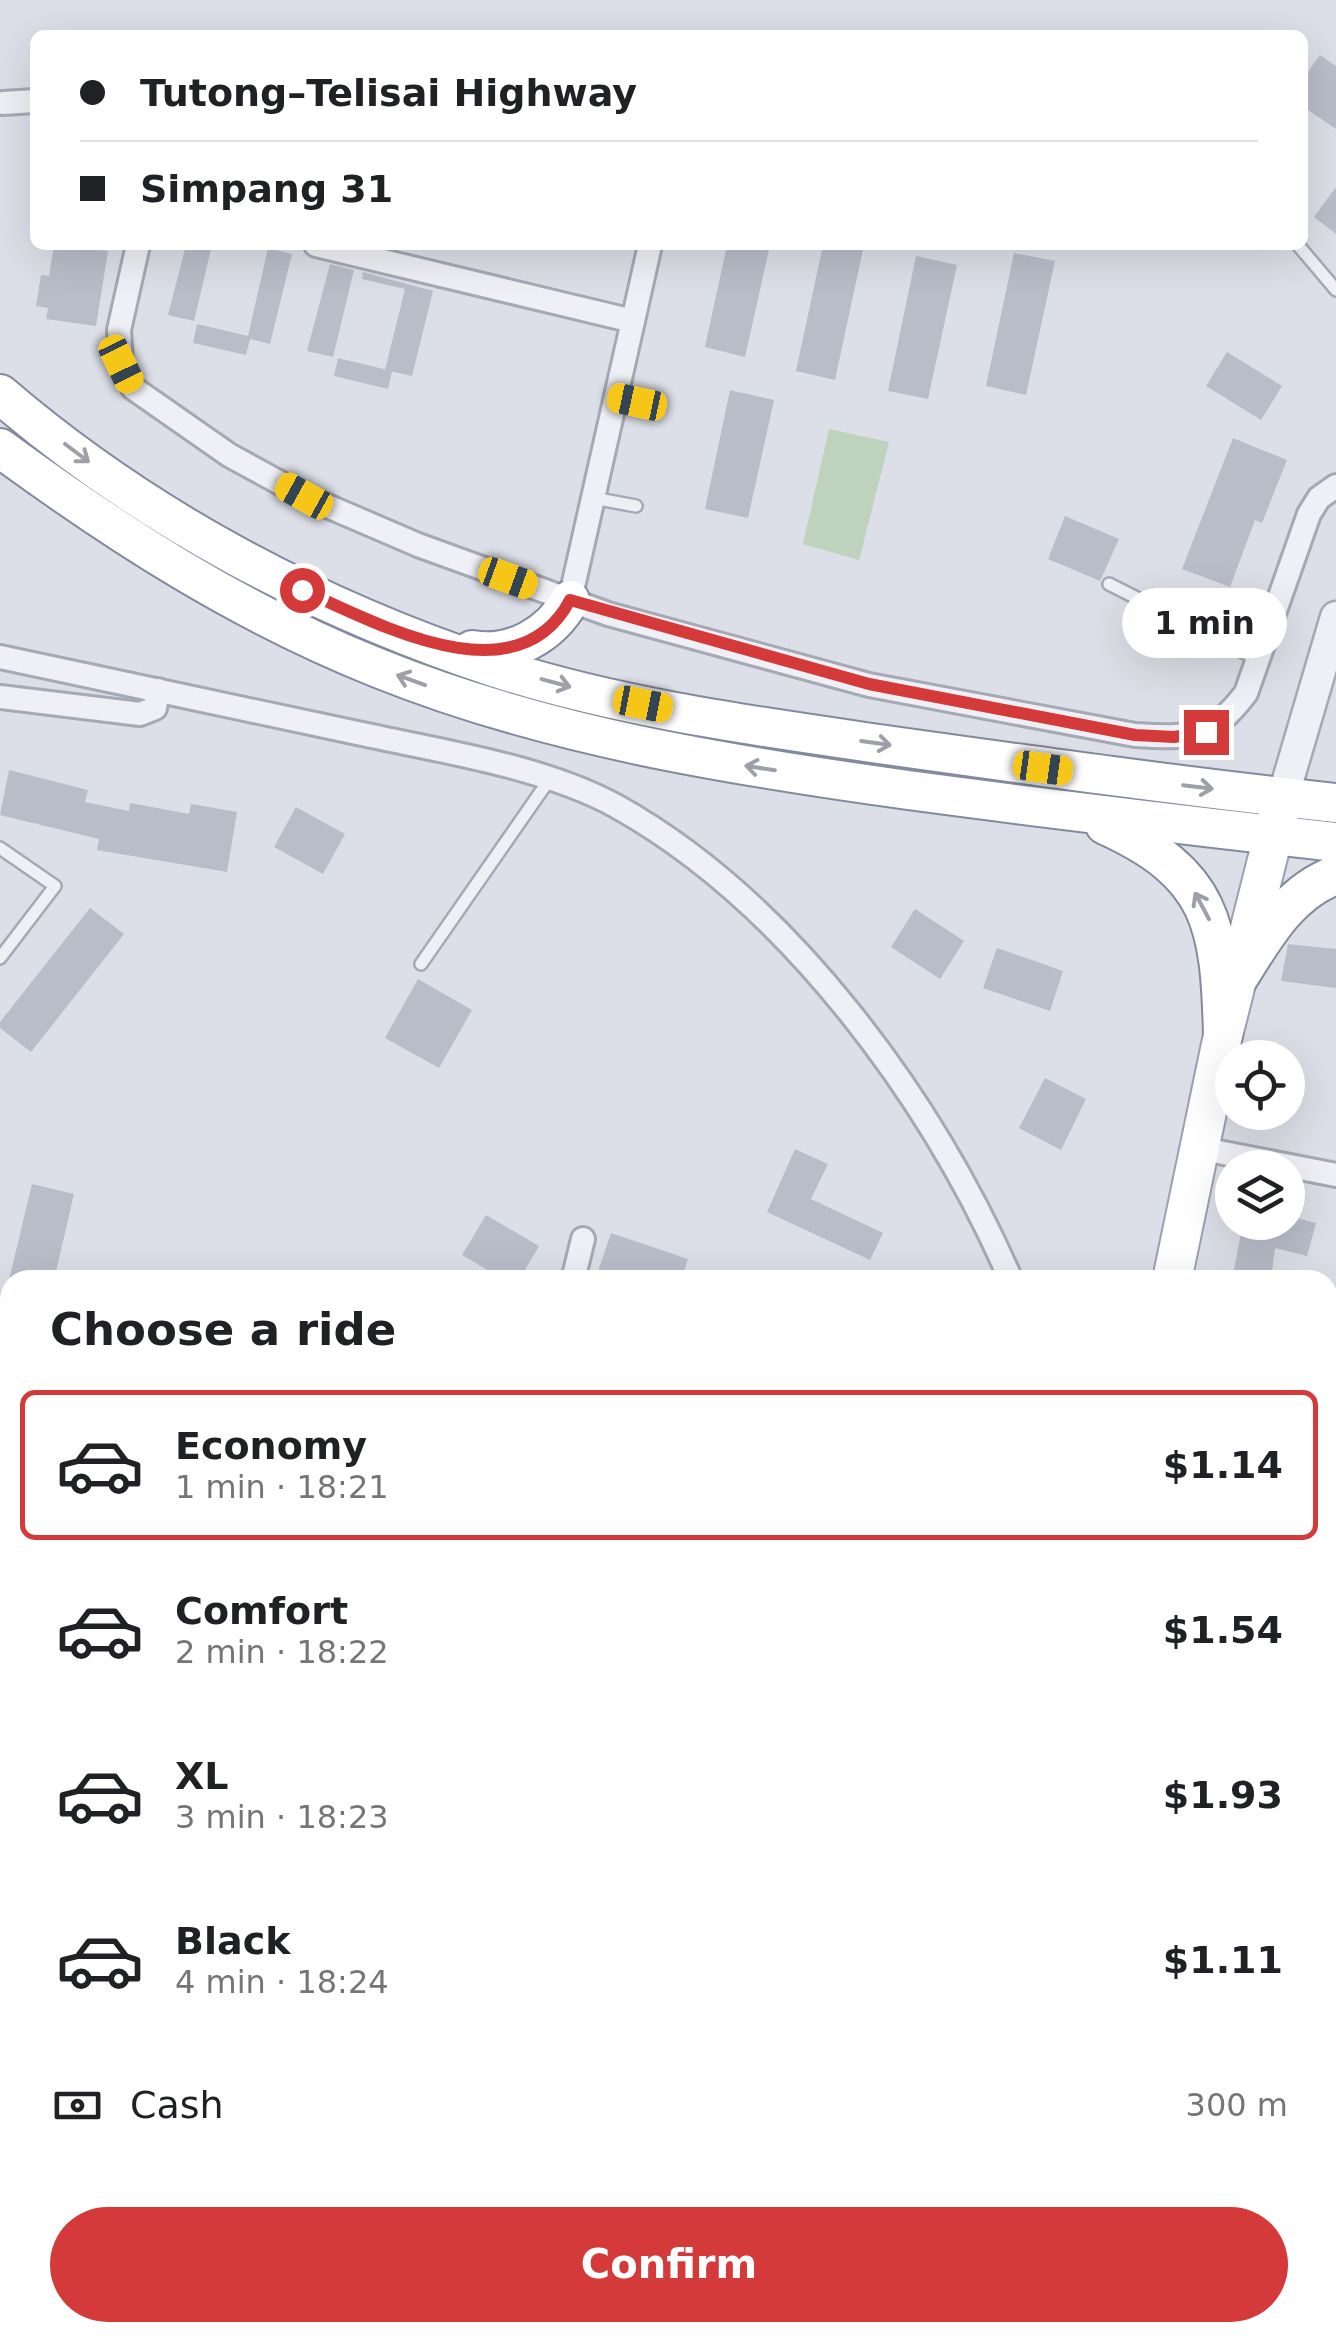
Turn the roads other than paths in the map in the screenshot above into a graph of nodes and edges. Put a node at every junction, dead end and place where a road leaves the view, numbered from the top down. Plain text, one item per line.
1 (30, 101) edge
2 (3, 103) dead end
3 (137, 250) edge
4 (337, 250) edge
5 (649, 250) edge
6 (1302, 250) edge
7 (1336, 290) edge
8 (633, 322) junction
9 (0, 394) edge
10 (616, 398) junction
11 (658, 406) dead end
12 (0, 448) edge
13 (1336, 486) edge
14 (593, 498) junction
15 (636, 506) dead end
16 (1109, 584) dead end
17 (570, 600) junction
18 (1336, 617) edge
19 (392, 630) junction
20 (0, 657) edge
21 (1258, 660) junction
22 (158, 690) junction
23 (0, 698) edge
24 (549, 780) junction
25 (1283, 797) junction
26 (1336, 803) edge
27 (1077, 812) junction
28 (1273, 835) junction
29 (1336, 842) edge
30 (0, 848) edge
31 (1336, 875) edge
32 (0, 958) edge
33 (421, 964) dead end
34 (1237, 980) junction
35 (1223, 1035) junction
36 (1198, 1148) junction
37 (1336, 1175) edge
38 (583, 1238) dead end
39 (576, 1270) edge
40 (1006, 1270) edge
41 (1174, 1270) edge

1 - 2 street
3 - 17 street
4 - 8 street
5 - 8 street
6 - 7 lane
8 - 10 street
9 -> 19 main road
10 - 11 lane
10 - 14 street
27 -> 12 main road
13 - 21 street
14 - 15 lane
14 - 17 street
16 - 21 lane
17 - 19 main road
17 - 21 street
18 - 25 street
19 -> 25 main road
20 - 22 street
22 - 23 street
22 - 24 street
24 - 33 lane
24 - 40 street
25 - 26 main road
25 - 28 main road
27 - 28 main road
35 -> 27 main road
28 - 29 main road
28 - 34 main road
30 - 32 lane
31 - 34 main road
34 - 35 main road
35 - 36 main road
36 - 37 street
36 - 41 main road
38 - 39 street

